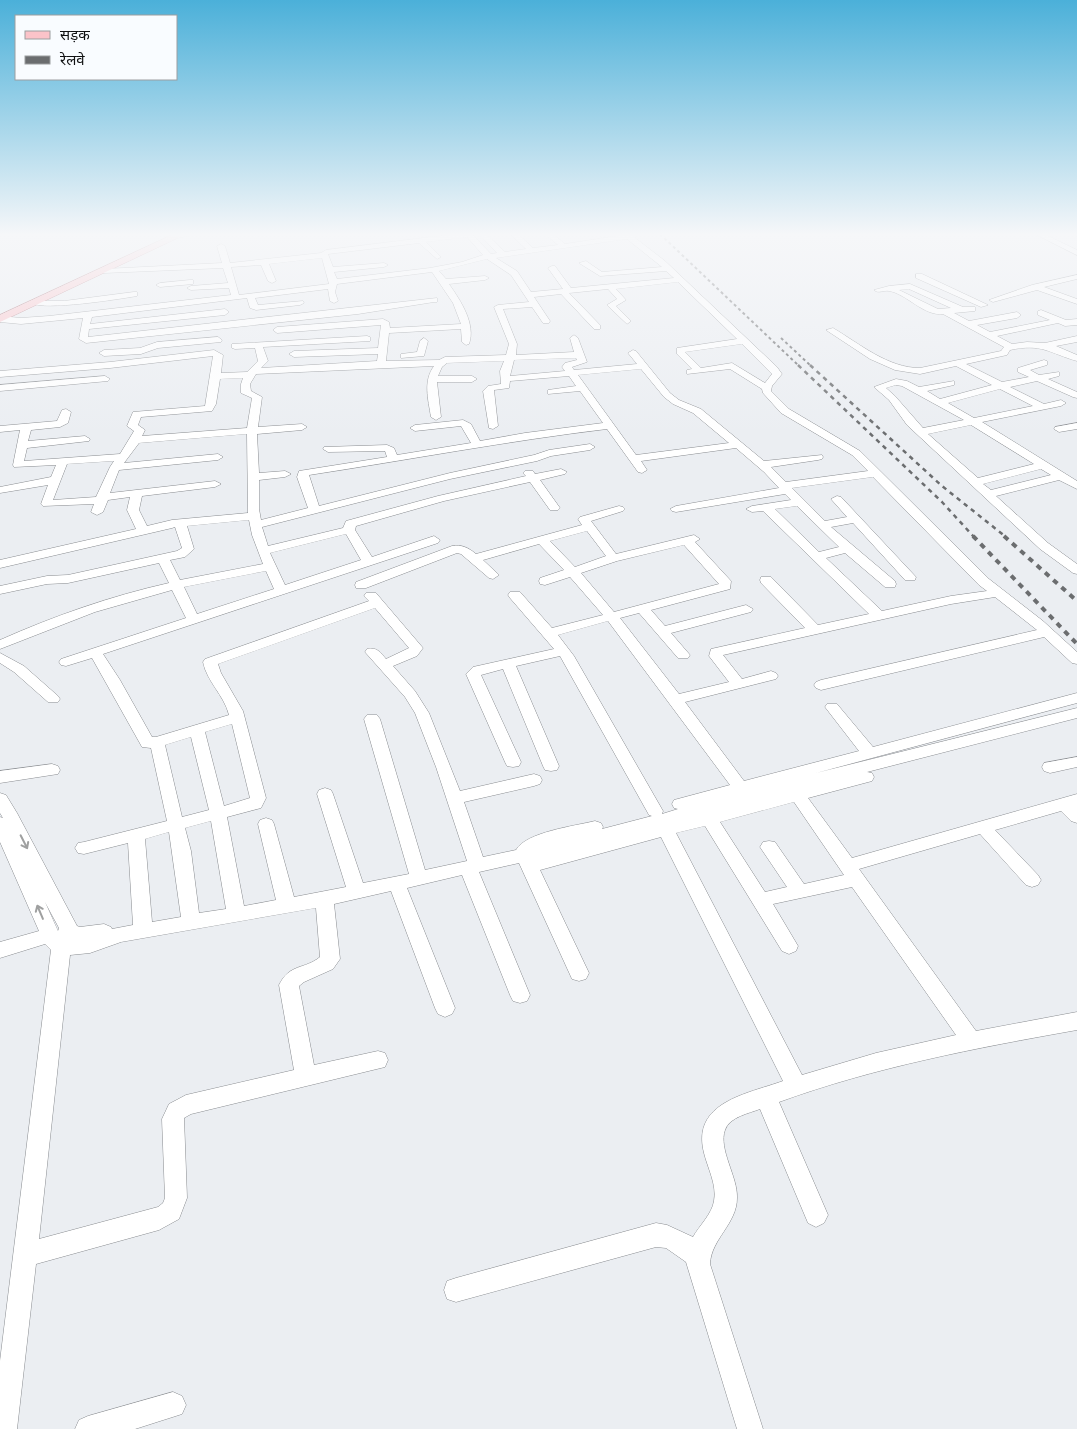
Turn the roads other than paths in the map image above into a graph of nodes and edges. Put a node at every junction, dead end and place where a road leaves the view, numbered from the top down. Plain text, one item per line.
1 (41, 301) edge
2 (82, 301) edge
3 (193, 301) edge
4 (217, 301) edge
5 (252, 301) edge
6 (295, 301) edge
7 (299, 301) edge
8 (432, 301) edge
9 (454, 301) edge
10 (532, 301) edge
11 (574, 301) edge
12 (620, 301) edge
13 (701, 301) edge
14 (913, 301) edge
15 (942, 301) edge
16 (974, 301) edge
17 (36, 303) junction
18 (194, 304) junction
19 (534, 304) junction
20 (984, 305) dead end
21 (972, 309) dead end
22 (962, 310) junction
23 (225, 312) dead end
24 (946, 312) junction
25 (1041, 313) dead end
26 (88, 315) junction
27 (1017, 315) dead end
28 (303, 316) junction
29 (0, 319) edge
30 (627, 320) dead end
31 (1059, 320) junction
32 (546, 321) dead end
33 (1077, 322) edge
34 (968, 324) junction
35 (467, 326) junction
36 (596, 326) dead end
37 (85, 327) junction
38 (290, 329) junction
39 (277, 330) dead end
40 (830, 330) dead end
41 (385, 331) junction
42 (988, 335) junction
43 (574, 338) dead end
44 (1077, 338) edge
45 (367, 339) dead end
46 (218, 340) dead end
47 (424, 341) dead end
48 (744, 341) junction
49 (292, 342) junction
50 (466, 342) dead end
51 (258, 344) junction
52 (1048, 345) junction
53 (234, 346) dead end
54 (1011, 347) junction
55 (148, 349) junction
56 (104, 353) dead end
57 (633, 353) dead end
58 (294, 354) dead end
59 (580, 355) junction
60 (1075, 356) edge
61 (382, 357) junction
62 (509, 359) junction
63 (152, 360) junction
64 (440, 363) junction
65 (956, 363) junction
66 (1044, 364) dead end
67 (644, 366) junction
68 (251, 373) junction
69 (0, 374) edge
70 (573, 374) junction
71 (1056, 374) dead end
72 (216, 376) junction
73 (902, 376) junction
74 (1037, 378) junction
75 (105, 379) dead end
76 (432, 379) junction
77 (472, 379) dead end
78 (506, 379) junction
79 (951, 383) dead end
80 (1001, 385) junction
81 (0, 388) edge
82 (584, 388) junction
83 (766, 388) junction
84 (919, 390) junction
85 (551, 392) dead end
86 (1076, 395) edge
87 (940, 402) junction
88 (1061, 403) dead end
89 (1043, 407) junction
90 (66, 412) dead end
91 (436, 417) dead end
92 (973, 421) junction
93 (611, 425) junction
94 (493, 426) dead end
95 (1077, 426) edge
96 (302, 427) dead end
97 (26, 428) junction
98 (415, 428) dead end
99 (0, 429) edge
100 (1059, 429) dead end
101 (252, 430) junction
102 (921, 432) junction
103 (85, 439) dead end
104 (135, 440) junction
105 (474, 440) junction
106 (22, 445) junction
107 (420, 445) dead end
108 (738, 445) junction
109 (590, 447) dead end
110 (328, 449) dead end
111 (122, 456) junction
112 (218, 457) dead end
113 (818, 457) dead end
114 (635, 458) junction
115 (393, 459) junction
116 (520, 461) junction
117 (63, 462) junction
118 (762, 465) junction
119 (1043, 465) junction
120 (114, 467) junction
121 (642, 470) dead end
122 (561, 472) dead end
123 (877, 473) junction
124 (285, 474) dead end
125 (1077, 474) edge
126 (1061, 477) junction
127 (254, 478) junction
128 (534, 478) junction
129 (55, 480) junction
130 (370, 481) dead end
131 (977, 482) junction
132 (215, 484) dead end
133 (1077, 486) edge
134 (785, 488) junction
135 (0, 490) edge
136 (137, 493) junction
137 (381, 493) junction
138 (990, 494) junction
139 (101, 499) junction
140 (837, 499) dead end
141 (798, 502) junction
142 (766, 507) junction
143 (554, 508) dead end
144 (620, 509) dead end
145 (676, 509) dead end
146 (752, 509) dead end
147 (316, 510) junction
148 (397, 510) junction
149 (97, 512) dead end
150 (856, 519) junction
151 (255, 520) junction
152 (180, 523) junction
153 (821, 525) junction
154 (589, 527) junction
155 (143, 530) junction
156 (349, 530) junction
157 (434, 540) dead end
158 (542, 540) junction
159 (847, 549) junction
160 (264, 551) junction
161 (816, 556) junction
162 (163, 558) junction
163 (613, 558) junction
164 (474, 559) junction
165 (368, 562) junction
166 (0, 564) edge
167 (270, 566) junction
168 (347, 569) junction
169 (1077, 569) edge
170 (574, 572) junction
171 (493, 575) dead end
172 (910, 577) dead end
173 (766, 580) dead end
174 (545, 581) dead end
175 (890, 584) dead end
176 (177, 585) junction
177 (361, 585) junction
178 (0, 590) edge
179 (282, 591) junction
180 (997, 593) junction
181 (515, 596) dead end
182 (377, 603) junction
183 (642, 608) junction
184 (746, 609) dead end
185 (613, 616) junction
186 (879, 616) junction
187 (193, 619) junction
188 (815, 630) junction
189 (663, 631) junction
190 (1048, 632) junction
191 (550, 633) junction
192 (0, 645) edge
193 (564, 651) junction
194 (95, 652) junction
195 (372, 652) dead end
196 (683, 655) dead end
197 (0, 657) edge
198 (1077, 660) edge
199 (66, 662) dead end
200 (508, 663) junction
201 (384, 665) junction
202 (771, 676) dead end
203 (739, 684) junction
204 (821, 685) dead end
205 (1077, 698) edge
206 (53, 699) dead end
207 (675, 700) junction
208 (832, 707) dead end
209 (1077, 713) edge
210 (238, 717) junction
211 (372, 719) dead end
212 (197, 730) junction
213 (157, 742) junction
214 (869, 753) junction
215 (513, 762) dead end
216 (1077, 762) edge
217 (551, 766) dead end
218 (1050, 767) dead end
219 (52, 770) dead end
220 (0, 777) edge
221 (866, 777) dead end
222 (534, 780) dead end
223 (740, 787) junction
224 (325, 794) dead end
225 (798, 796) junction
226 (455, 798) junction
227 (0, 799) edge
228 (1070, 802) edge
229 (655, 811) junction
230 (218, 814) junction
231 (1077, 817) edge
232 (710, 819) junction
233 (0, 823) edge
234 (266, 824) dead end
235 (176, 825) junction
236 (983, 827) junction
237 (666, 830) junction
238 (136, 836) junction
239 (769, 847) dead end
240 (84, 848) dead end
241 (526, 861) junction
242 (472, 867) junction
243 (852, 873) junction
244 (419, 879) junction
245 (1032, 880) dead end
246 (397, 884) junction
247 (357, 892) junction
248 (800, 892) junction
249 (324, 899) junction
250 (761, 900) junction
251 (287, 906) junction
252 (236, 914) junction
253 (191, 922) junction
254 (143, 930) junction
255 (60, 937) junction
256 (788, 946) dead end
257 (0, 950) edge
258 (579, 974) dead end
259 (520, 994) dead end
260 (445, 1008) dead end
261 (1077, 1021) edge
262 (972, 1041) junction
263 (378, 1060) dead end
264 (306, 1076) junction
265 (796, 1085) junction
266 (766, 1096) junction
267 (816, 1215) dead end
268 (25, 1255) junction
269 (697, 1255) junction
270 (456, 1290) dead end
271 (4, 1380) edge
272 (173, 1405) dead end
273 (4, 1429) edge
274 (88, 1429) edge
275 (750, 1429) edge

1 - 17 main road
2 - 17 street
3 - 18 street
4 - 18 street
5 - 6 street
7 - 28 street
8 - 28 street
9 - 35 street
10 - 19 street
11 - 36 street
12 - 30 street
13 - 48 street
14 - 24 street
15 - 22 street
16 - 20 street
17 - 29 main road
18 - 26 street
19 - 32 street
19 - 62 street
21 - 22 street
22 - 24 street
23 - 37 street
24 - 34 street
25 - 31 street
26 - 29 street
26 - 37 street
27 - 34 street
28 - 37 street
31 - 33 street
31 - 42 street
34 - 42 street
35 - 41 street
35 - 50 street
38 - 39 street
38 - 41 street
38 - 49 street
40 - 73 street
41 - 61 street
42 - 54 street
43 - 59 street
44 - 52 street
45 - 49 street
46 - 55 street
47 - 61 street
48 - 83 street
48 - 83 street
49 - 51 street
51 - 53 street
51 - 68 street
52 - 54 street
52 - 60 street
54 - 65 street
55 - 56 street
55 - 63 street
57 - 67 street
58 - 61 street
59 - 62 street
59 - 70 street
61 - 64 street
61 - 68 street
62 - 64 street
62 - 78 street
63 - 69 street
63 - 72 street
64 - 76 street
65 - 73 street
65 - 80 street
66 - 74 street
67 - 70 street
67 - 108 street
68 - 72 street
68 - 101 street
70 - 78 street
70 - 82 street
71 - 74 street
72 - 104 street
73 - 84 street
73 - 102 street
74 - 80 street
74 - 86 street
75 - 81 street
76 - 77 street
76 - 91 street
78 - 94 street
79 - 84 street
80 - 87 street
80 - 89 street
82 - 85 street
82 - 93 street
83 - 123 street
84 - 87 street
87 - 92 street
88 - 89 street
89 - 92 street
90 - 97 street
92 - 102 street
92 - 119 street
93 - 105 street
93 - 114 street
95 - 100 street
96 - 101 street
97 - 99 street
97 - 106 street
98 - 105 street
101 - 104 street
101 - 127 street
102 - 131 street
103 - 106 street
104 - 111 street
105 - 107 street
105 - 115 street
106 - 117 street
108 - 114 street
108 - 118 street
109 - 116 street
110 - 115 street
111 - 117 street
111 - 120 street
112 - 120 street
113 - 118 street
114 - 121 street
115 - 147 street
116 - 128 street
116 - 137 street
117 - 129 street
118 - 134 street
119 - 126 street
119 - 131 street
120 - 139 street
122 - 128 street
123 - 134 street
123 - 180 street
124 - 127 street
125 - 126 street
126 - 133 street
126 - 138 street
127 - 151 street
128 - 143 street
128 - 148 street
129 - 135 street
129 - 139 street
130 - 137 street
131 - 138 street
132 - 136 street
134 - 141 street
134 - 145 street
136 - 139 street
136 - 155 street
137 - 147 street
137 - 148 street
138 - 169 street
139 - 149 street
140 - 150 street
141 - 142 street
141 - 153 street
142 - 146 street
142 - 161 street
144 - 154 street
147 - 151 street
148 - 156 street
150 - 153 street
150 - 172 street
151 - 152 street
151 - 160 street
152 - 155 street
152 - 162 street
153 - 159 street
154 - 158 street
154 - 163 street
155 - 166 street
156 - 160 street
156 - 165 street
157 - 165 street
158 - 164 street
158 - 170 street
159 - 161 street
159 - 175 street
160 - 167 street
161 - 186 street
162 - 176 street
162 - 178 street
163 - 170 street
163 - 183 street
164 - 171 street
164 - 177 street
165 - 168 street
167 - 176 street
167 - 179 street
168 - 177 street
168 - 179 street
170 - 174 street
170 - 185 street
173 - 188 street
176 - 187 street
176 - 192 street
177 - 182 street
179 - 187 street
180 - 186 street
180 - 190 street
181 - 191 street
182 - 201 street
182 - 210 street
183 - 185 street
183 - 189 street
184 - 189 street
185 - 191 street
185 - 207 street
186 - 188 street
187 - 194 street
188 - 203 street
189 - 196 street
190 - 198 street
190 - 204 street
191 - 193 street
193 - 200 street
193 - 229 street
194 - 199 street
194 - 213 street
195 - 201 street
197 - 206 street
200 - 215 street
200 - 217 street
201 - 226 street
202 - 203 street
203 - 207 street
205 - 214 street
207 - 223 street
208 - 214 street
209 - 241 street
210 - 212 street
210 - 230 street
211 - 244 street
212 - 213 street
212 - 230 street
213 - 235 street
214 - 223 street
216 - 218 street
219 - 220 street
221 - 225 street
222 - 226 street
223 - 229 street
224 - 247 street
225 - 232 street
225 - 243 street
226 - 242 street
227 -> 255 street
228 - 231 street
228 - 236 street
229 - 241 street
230 - 235 street
230 - 252 street
232 - 237 street
232 - 250 street
255 -> 233 street
234 - 251 street
235 - 238 street
235 - 253 street
236 - 243 street
236 - 245 street
237 - 241 street
237 - 265 street
238 - 240 street
238 - 254 street
239 - 248 street
241 - 242 street
241 - 258 street
242 - 244 street
242 - 259 street
243 - 248 street
243 - 262 street
244 - 246 street
246 - 247 street
246 - 260 street
247 - 249 street
248 - 250 street
249 - 251 street
249 - 264 street
250 - 256 street
251 - 252 street
252 - 253 street
253 - 254 street
254 - 255 street
255 - 257 street
255 - 268 street
261 - 262 street
262 - 265 street
263 - 264 street
264 - 268 street
265 - 266 street
266 - 267 street
266 - 269 street
268 - 271 street
269 - 270 street
269 - 275 street
271 - 273 street
272 - 274 street

